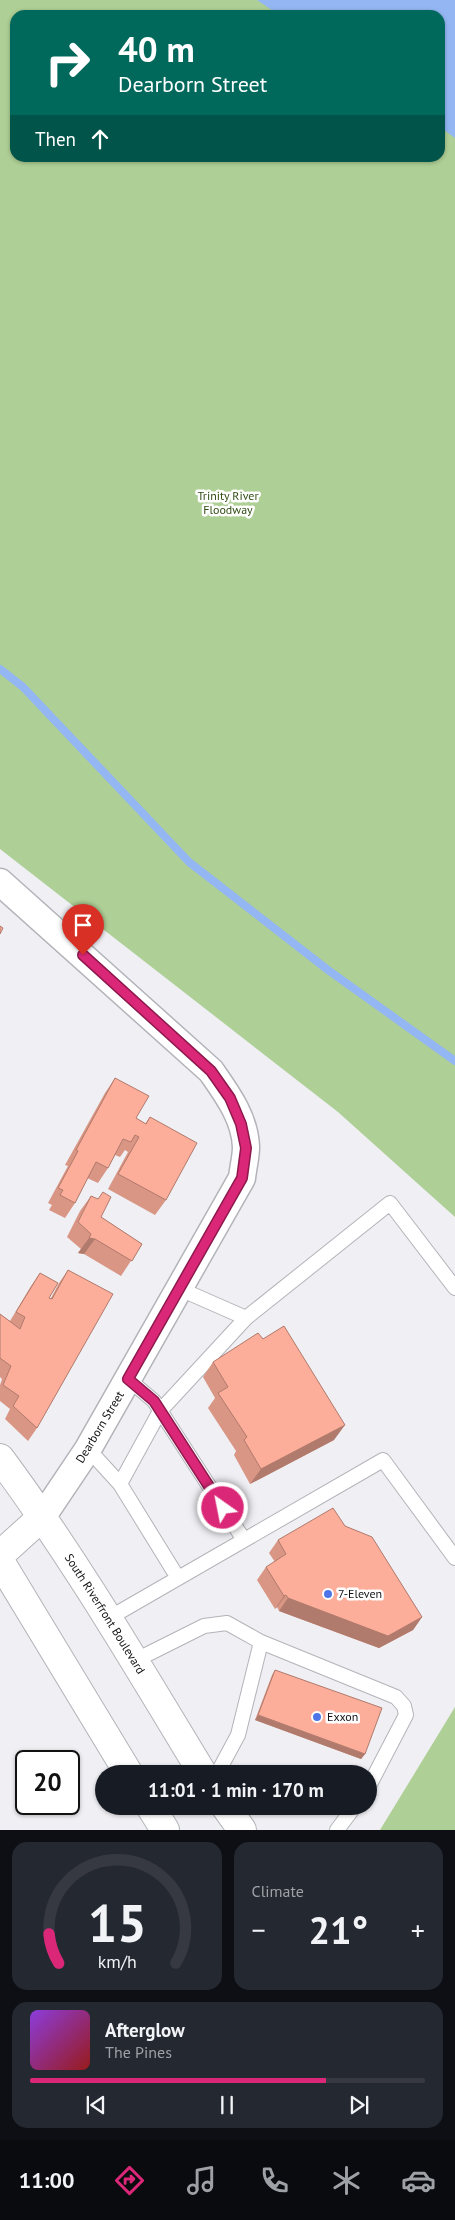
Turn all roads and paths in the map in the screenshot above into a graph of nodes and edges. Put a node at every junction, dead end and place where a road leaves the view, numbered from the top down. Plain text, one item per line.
1 (0, 882) edge
2 (455, 1288) edge
3 (180, 1289) junction
4 (246, 1318) junction
5 (128, 1379) junction
6 (160, 1410) junction
7 (88, 1449) junction
8 (0, 1458) edge
9 (120, 1484) junction
10 (43, 1516) junction
11 (244, 1540) junction
12 (0, 1554) edge
13 (455, 1558) edge
14 (0, 1561) edge
15 (178, 1578) junction
16 (109, 1618) junction
17 (261, 1642) junction
18 (134, 1661) junction
19 (124, 1765) edge
20 (198, 1765) edge
21 (222, 1765) edge
22 (377, 1771) edge
23 (231, 1815) edge
24 (348, 1815) edge
25 (242, 1830) edge
26 (337, 1830) edge

1 - 3 street, Dearborn Street
2 - 4 lane
3 - 4 lane
3 - 5 street, Dearborn Street
4 - 6 lane
5 - 6 lane
5 - 7 street, Dearborn Street
6 - 9 lane
6 - 11 lane
7 - 9 lane
7 - 10 street, Dearborn Street
8 - 10 main road, South Riverfront Boulevard
9 - 15 lane
10 - 12 main road
10 - 16 main road, South Riverfront Boulevard
11 - 13 lane
11 - 15 lane
14 - 19 main road
15 - 16 lane
16 - 18 main road, South Riverfront Boulevard
17 - 18 lane
17 - 21 lane
17 - 22 lane
18 - 20 main road, South Riverfront Boulevard
23 - 25 main road
24 - 26 lane

